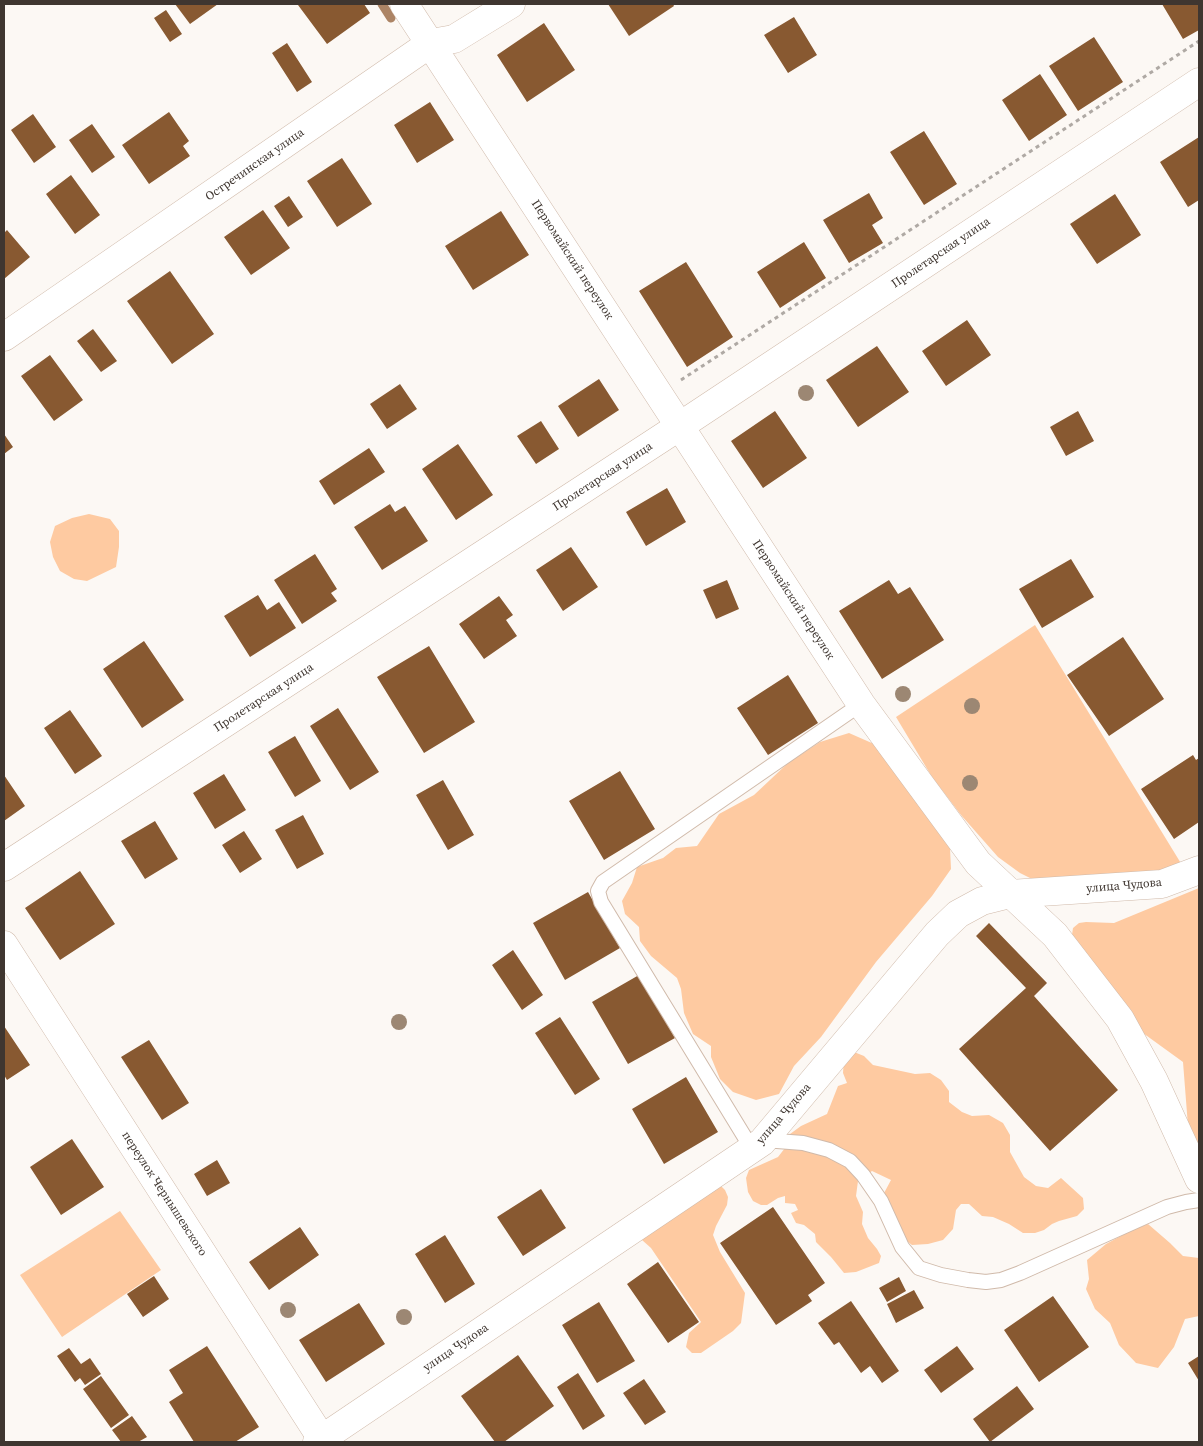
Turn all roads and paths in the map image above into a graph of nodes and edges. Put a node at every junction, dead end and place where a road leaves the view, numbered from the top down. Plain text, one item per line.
1 (404, 4) edge
2 (511, 4) edge
3 (1199, 41) edge
4 (431, 43) junction
5 (1199, 82) edge
6 (4, 337) edge
7 (659, 394) junction
8 (680, 426) junction
9 (861, 704) junction
10 (4, 867) edge
11 (1199, 870) edge
12 (1010, 894) junction
13 (4, 945) edge
14 (758, 1145) junction
15 (1199, 1179) edge
16 (1199, 1200) edge
17 (321, 1441) edge

1 - 4 street, Первомайский переулок
2 - 4 street, Остречинская улица
3 - 7 path
4 - 6 street, Остречинская улица
4 - 7 street, Первомайский переулок
5 - 8 street, Пролетарская улица
7 - 8 street, Первомайский переулок
8 - 9 street, Первомайский переулок
8 - 10 street, Пролетарская улица
9 - 12 street, Первомайский переулок
9 - 14 lane
11 - 12 street, улица Чудова
12 - 14 street, улица Чудова
12 - 15 street, Первомайский переулок
13 - 17 street, переулок Чернышевского
14 - 16 lane
14 - 17 street, улица Чудова

